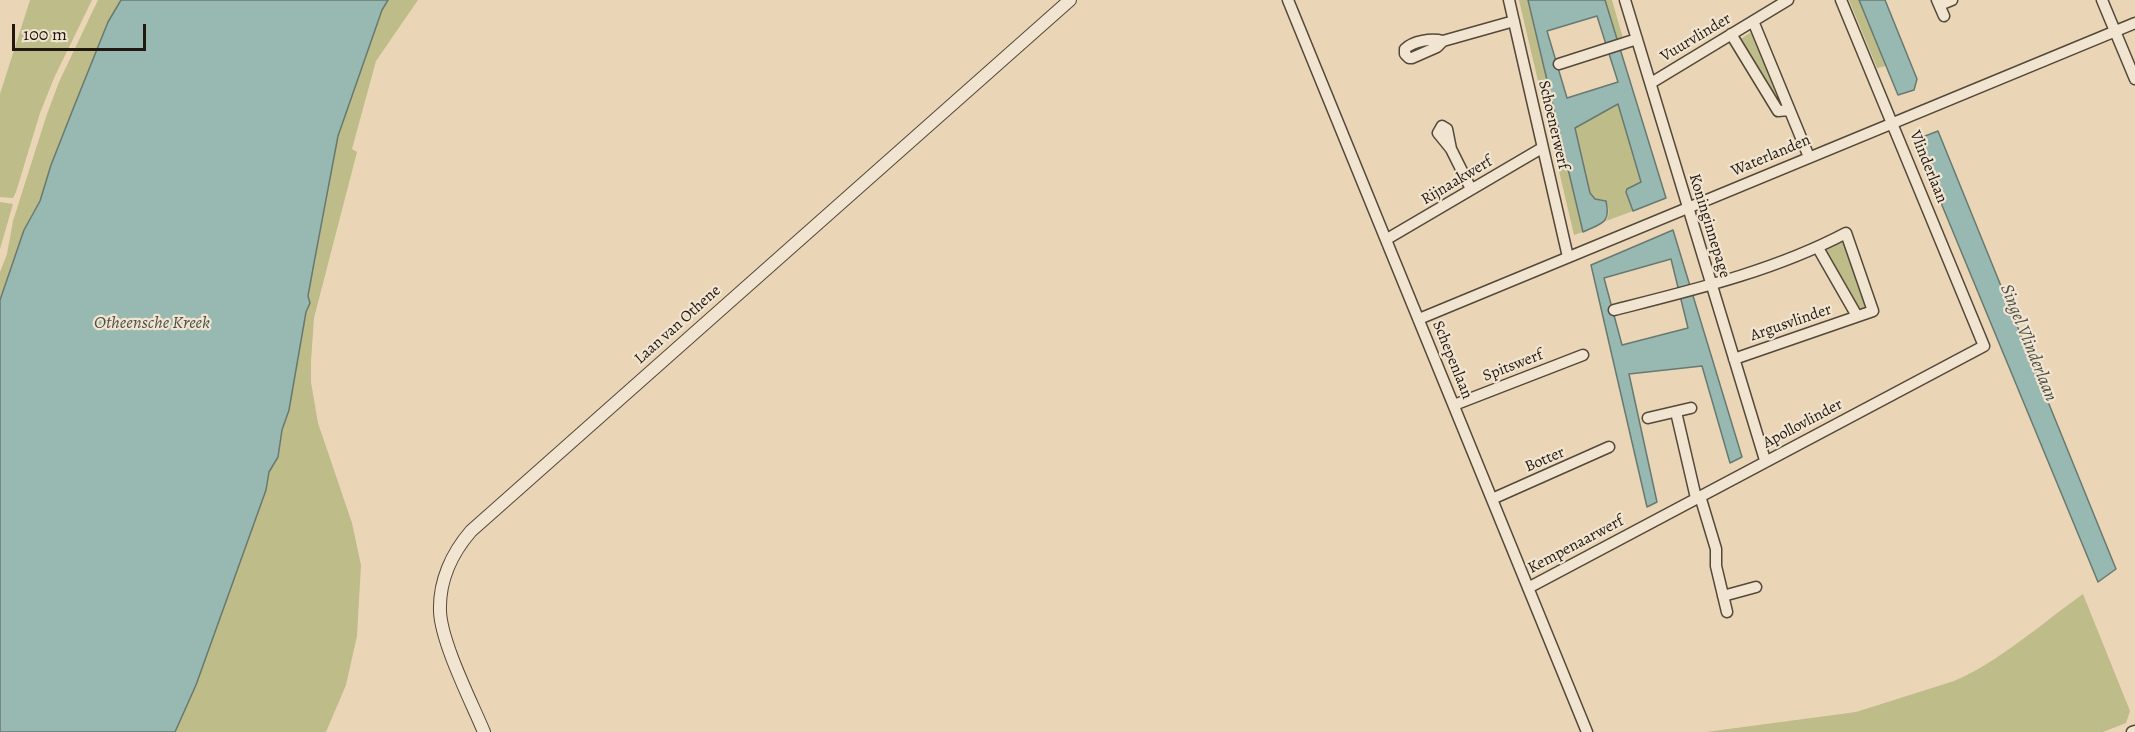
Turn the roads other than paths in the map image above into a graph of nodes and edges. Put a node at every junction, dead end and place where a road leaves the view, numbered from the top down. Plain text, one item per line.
1 (1070, 0) edge
2 (1288, 0) edge
3 (1509, 0) edge
4 (1625, 0) edge
5 (1788, 0) edge
6 (1841, 0) edge
7 (1952, 0) edge
8 (2102, 0) edge
9 (1940, 7) edge
10 (1514, 21) junction
11 (1752, 21) junction
12 (2135, 23) edge
13 (2115, 31) junction
14 (1731, 34) junction
15 (1637, 39) junction
16 (1443, 41) dead end
17 (1559, 64) dead end
18 (2135, 79) edge
19 (1651, 83) junction
20 (1789, 110) junction
21 (1893, 122) junction
22 (1542, 148) junction
23 (1451, 149) dead end
24 (1809, 157) junction
25 (1471, 189) junction
26 (1688, 207) junction
27 (1387, 239) junction
28 (1818, 248) junction
29 (1568, 257) junction
30 (1712, 285) junction
31 (1614, 310) dead end
32 (1857, 316) junction
33 (1419, 319) junction
34 (1984, 346) joint
35 (1583, 355) dead end
36 (1734, 359) junction
37 (1454, 405) junction
38 (1690, 408) dead end
39 (1676, 412) junction
40 (1648, 418) dead end
41 (1609, 447) dead end
42 (1765, 460) junction
43 (1698, 497) junction
44 (1492, 499) junction
45 (1637, 529) joint
46 (1756, 587) dead end
47 (1528, 588) junction
48 (1723, 596) junction
49 (1726, 612) dead end
50 (484, 732) edge
51 (1587, 732) edge

1 - 50 street, Laan van Othene
2 - 27 street, Schepenlaan
3 - 10 street, Schoenerwerf
4 - 15 street, Koninginnepage
5 - 11 street, Vuurvlinder
6 - 21 street, Vlinderlaan
7 - 9 street
8 - 13 street
10 - 16 street
10 - 22 street, Schoenerwerf
11 - 14 street, Vuurvlinder
11 - 20 street
12 - 13 street, Waterlanden
13 - 18 street
13 - 21 street, Waterlanden
14 - 19 street, Vuurvlinder
14 - 20 street
15 - 17 street
15 - 19 street, Koninginnepage
19 - 26 street, Koninginnepage
20 - 24 street
21 - 24 street, Waterlanden
21 - 34 street, Vlinderlaan
22 - 25 street, Rijnaakwerf
22 - 29 street, Schoenerwerf
23 - 25 street
24 - 26 street, Waterlanden
25 - 27 street, Rijnaakwerf
26 - 29 street, Waterlanden
26 - 30 street, Koninginnepage
27 - 33 street, Schepenlaan
28 - 30 street, Argusvlinder
28 - 32 street, Argusvlinder
28 - 32 street, Argusvlinder
29 - 33 street, Waterlanden
30 - 31 street, Argusvlinder
30 - 36 street, Koninginnepage
32 - 36 street, Argusvlinder
33 - 37 street, Schepenlaan
34 - 42 street, Apollovlinder
35 - 37 street, Spitswerf
36 - 42 street, Koninginnepage
37 - 44 street, Schepenlaan
38 - 39 street
39 - 40 street
39 - 43 street
41 - 44 street, Botter
42 - 43 street, Apollovlinder
43 - 45 street, Apollovlinder
43 - 48 street
44 - 47 street, Schepenlaan
45 - 47 street, Kempenaarwerf
46 - 48 street
47 - 51 street, Schepenlaan
48 - 49 street

